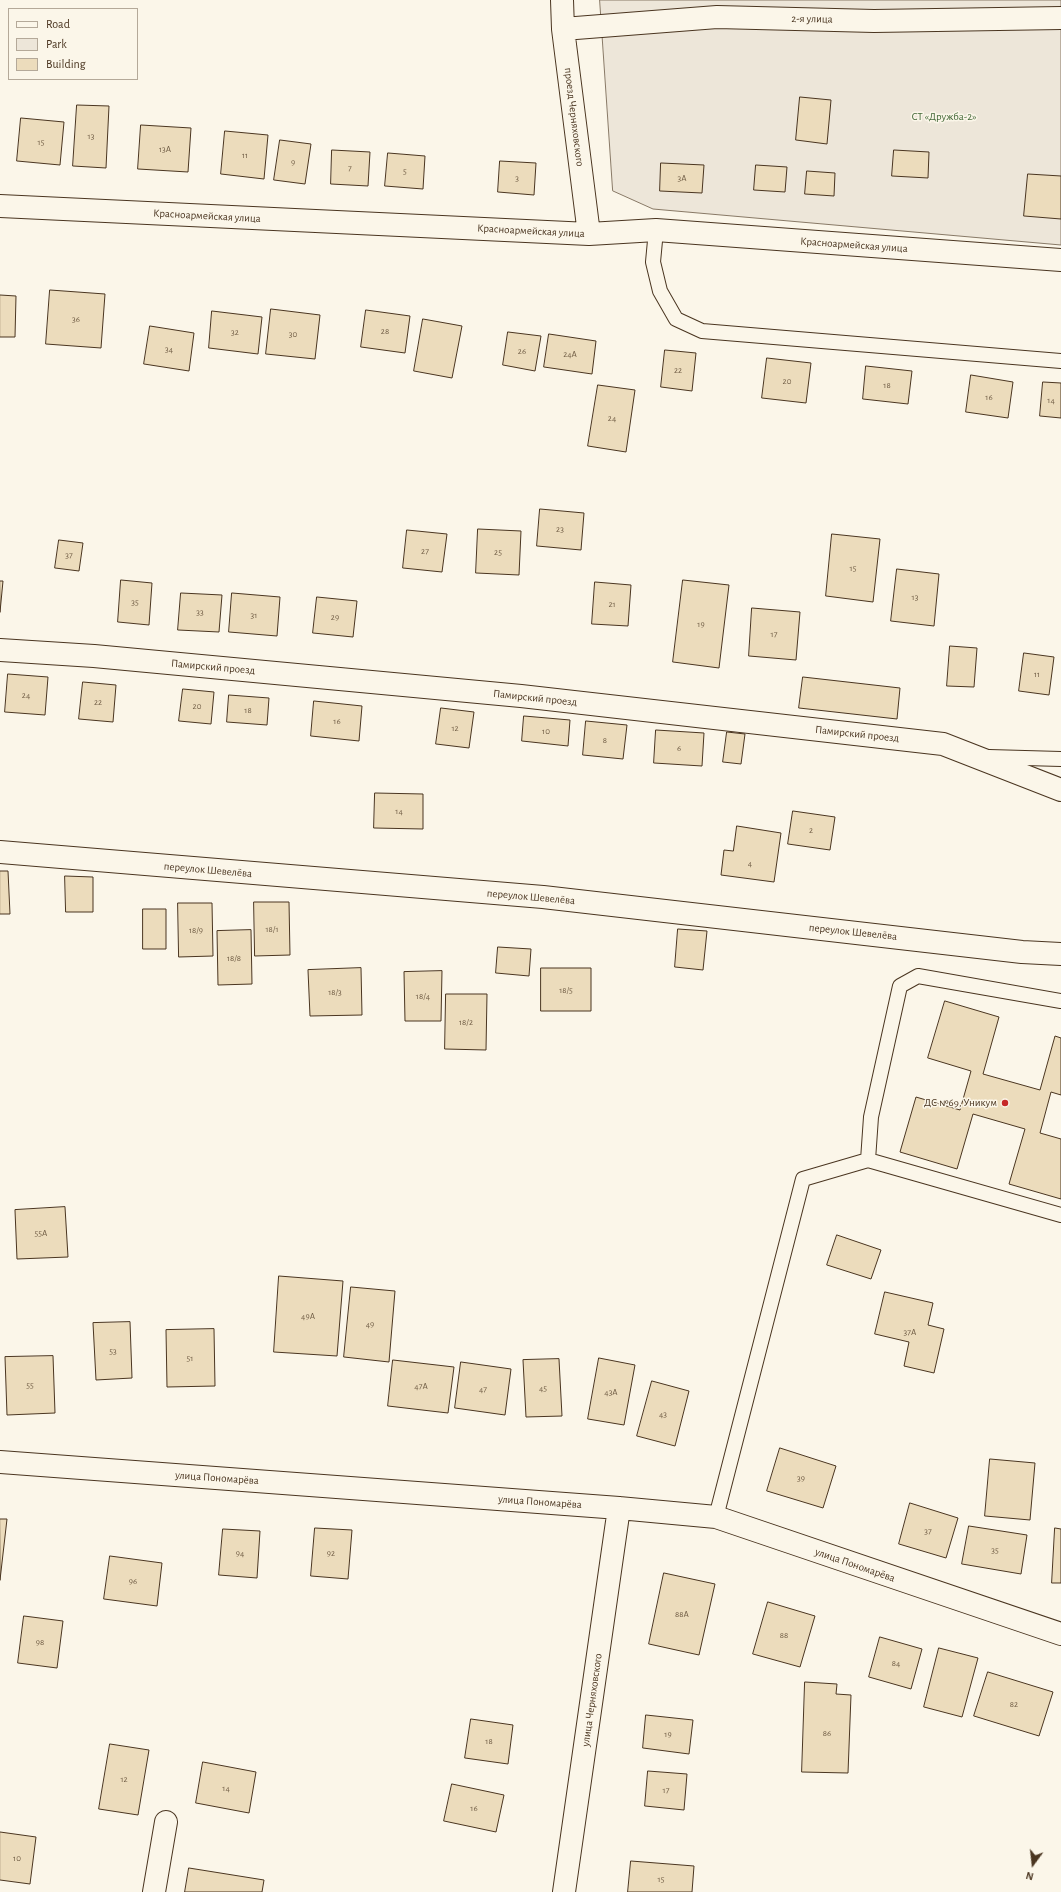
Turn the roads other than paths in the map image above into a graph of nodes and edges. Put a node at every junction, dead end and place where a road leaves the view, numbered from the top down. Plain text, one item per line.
1 (562, 0) edge
2 (1061, 18) edge
3 (563, 29) junction
4 (0, 206) edge
5 (656, 230) junction
6 (589, 234) junction
7 (1061, 260) edge
8 (1061, 361) edge
9 (0, 650) edge
10 (976, 757) junction
11 (1061, 759) edge
12 (1061, 790) edge
13 (0, 852) edge
14 (1061, 954) edge
15 (1061, 1001) edge
16 (868, 1160) junction
17 (1061, 1215) edge
18 (0, 1462) edge
19 (620, 1508) junction
20 (716, 1517) junction
21 (1061, 1634) edge
22 (166, 1822) dead end
23 (154, 1892) edge
24 (564, 1892) edge

1 - 3 street, проезд Черняховского
2 - 3 street, 2-я улица
3 - 6 street, проезд Черняховского
4 - 6 street, Красноармейская улица
5 - 6 street, Красноармейская улица
5 - 7 street, Красноармейская улица
5 - 8 lane
9 - 10 street, Памирский проезд
10 - 11 lane
10 - 12 street, Памирский проезд
13 - 14 street, переулок Шевелёва
15 - 16 lane
16 - 17 lane
16 - 20 lane
18 - 19 street, улица Пономарёва
19 - 20 street, улица Пономарёва
19 - 24 street, улица Черняховского
20 - 21 street, улица Пономарёва
22 - 23 street

